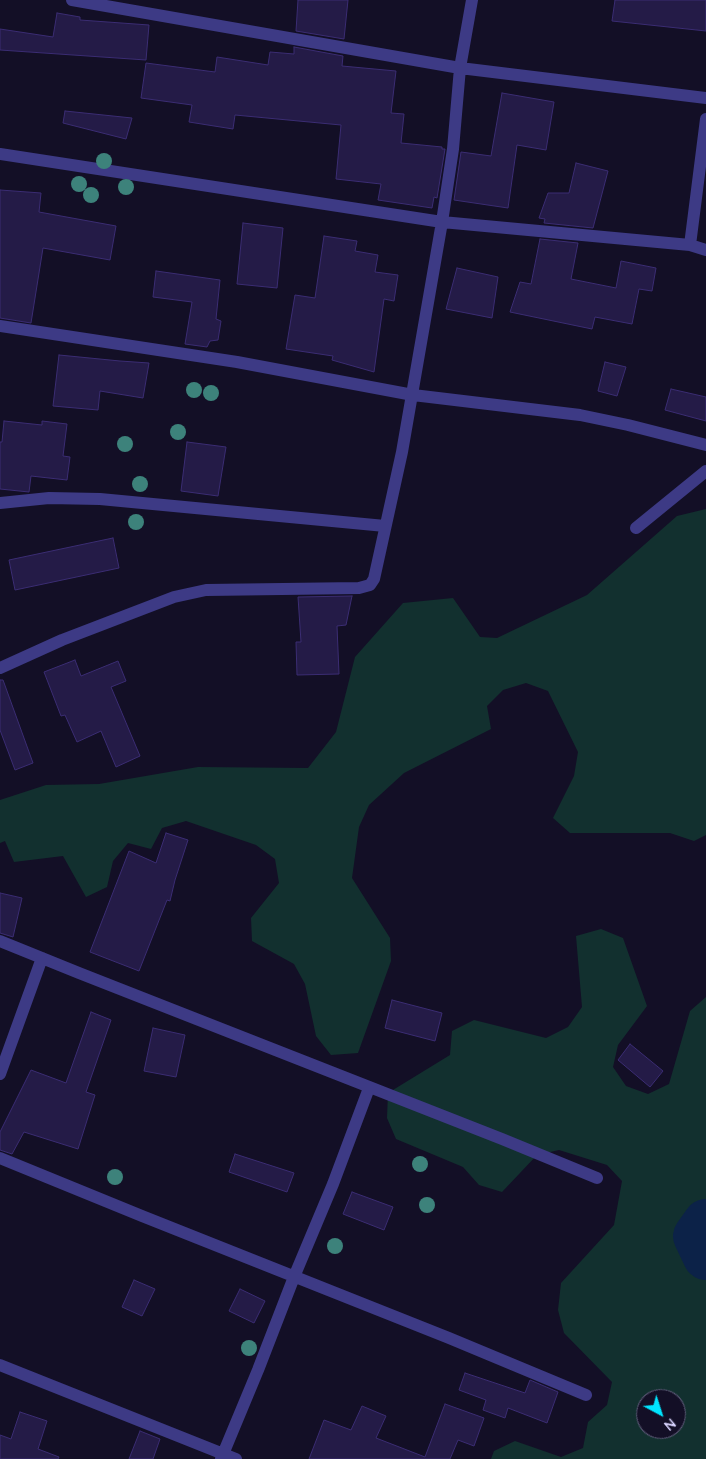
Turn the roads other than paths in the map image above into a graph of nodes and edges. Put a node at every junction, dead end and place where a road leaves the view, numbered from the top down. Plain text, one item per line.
1 (72, 0) edge
2 (472, 0) edge
3 (460, 68) junction
4 (706, 98) edge
5 (706, 120) edge
6 (0, 154) edge
7 (442, 222) junction
8 (690, 245) junction
9 (706, 250) edge
10 (0, 326) edge
11 (413, 395) junction
12 (706, 444) edge
13 (706, 472) edge
14 (0, 503) edge
15 (385, 526) junction
16 (636, 528) dead end
17 (0, 668) edge
18 (0, 941) edge
19 (42, 958) junction
20 (0, 1074) edge
21 (369, 1088) junction
22 (0, 1158) edge
23 (597, 1178) dead end
24 (294, 1277) junction
25 (0, 1365) edge
26 (586, 1395) dead end
27 (222, 1456) edge
28 (236, 1459) edge

1 - 3 street
2 - 3 street
3 - 4 street
3 - 7 street
5 - 8 street
6 - 7 street
7 - 8 street
7 - 11 street
8 - 9 street
10 - 11 street
11 - 12 street
11 - 15 street
13 - 16 street
14 - 15 street
15 - 17 street
18 - 19 street
19 - 20 street
19 - 21 street
21 - 23 street
21 - 24 street
22 - 24 street
24 - 26 street
24 - 27 street
25 - 27 street
27 - 28 street

